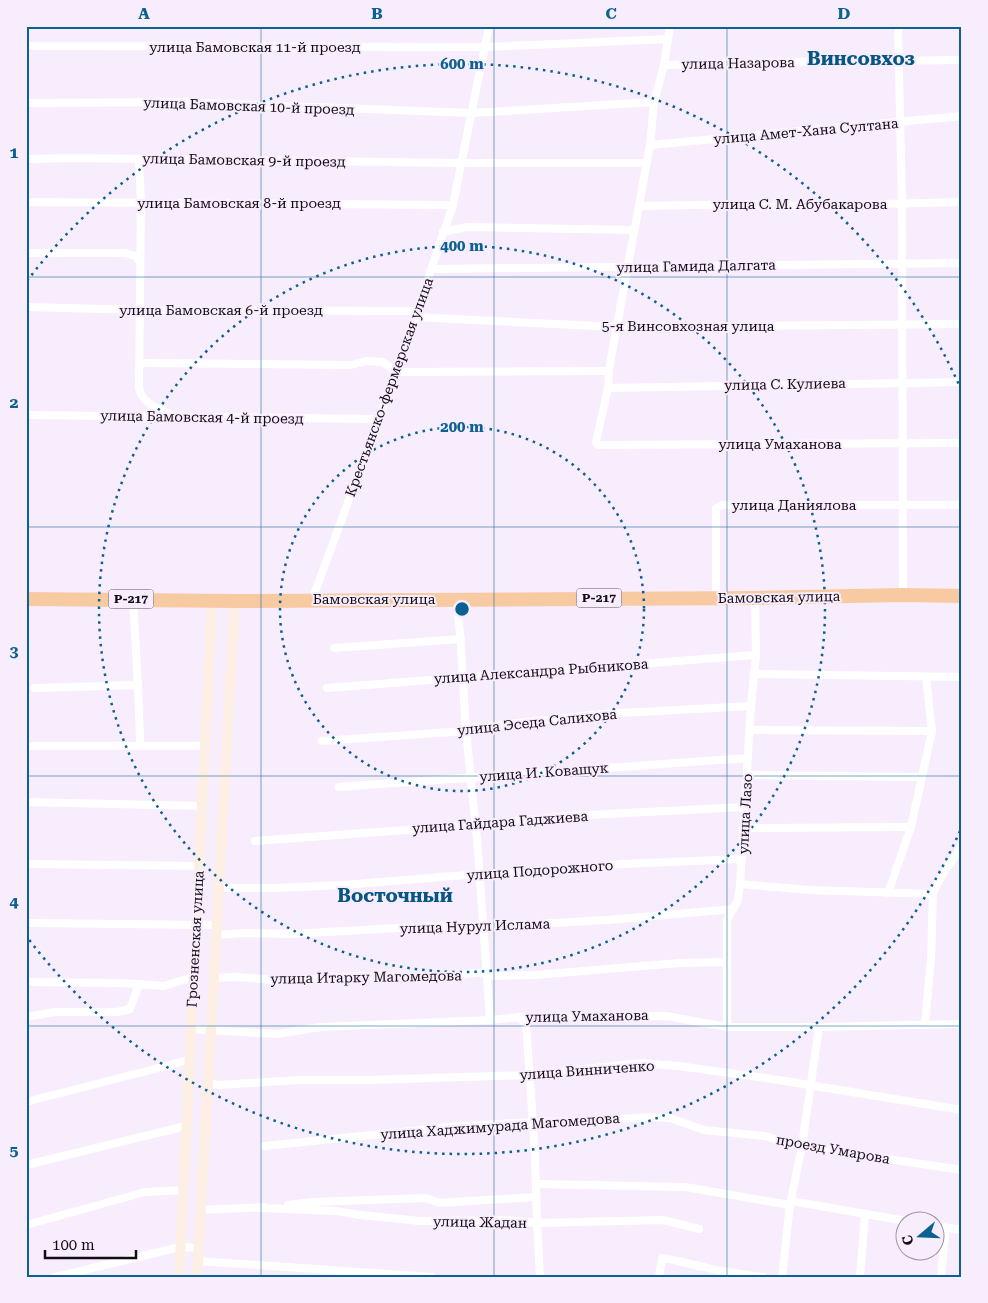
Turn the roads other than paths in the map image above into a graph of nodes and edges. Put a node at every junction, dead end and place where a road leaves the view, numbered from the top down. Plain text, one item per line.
1 (489, 26) edge
2 (670, 26) edge
3 (898, 26) edge
4 (668, 39) junction
5 (26, 46) edge
6 (485, 47) junction
7 (962, 60) edge
8 (899, 61) junction
9 (664, 65) junction
10 (654, 102) junction
11 (26, 104) edge
12 (472, 113) junction
13 (962, 116) edge
14 (899, 123) junction
15 (650, 145) junction
16 (26, 159) edge
17 (139, 159) junction
18 (461, 163) junction
19 (646, 163) junction
20 (26, 202) edge
21 (141, 202) junction
22 (962, 202) edge
23 (902, 203) junction
24 (453, 205) junction
25 (639, 206) junction
26 (634, 230) junction
27 (443, 232) junction
28 (26, 253) edge
29 (140, 262) junction
30 (962, 263) edge
31 (902, 264) junction
32 (628, 267) junction
33 (431, 269) junction
34 (26, 307) edge
35 (141, 310) junction
36 (416, 314) junction
37 (902, 324) junction
38 (962, 324) edge
39 (617, 327) junction
40 (140, 363) junction
41 (609, 371) junction
42 (396, 372) junction
43 (902, 382) junction
44 (962, 382) edge
45 (608, 388) junction
46 (26, 415) edge
47 (174, 416) junction
48 (378, 419) junction
49 (962, 443) edge
50 (903, 444) junction
51 (903, 505) junction
52 (962, 505) edge
53 (903, 595) junction
54 (962, 596) edge
55 (716, 598) junction
56 (755, 598) junction
57 (26, 599) edge
58 (133, 599) junction
59 (456, 599) junction
60 (312, 600) junction
61 (212, 601) junction
62 (235, 601) junction
63 (461, 639) junction
64 (334, 648) dead end
65 (756, 655) junction
66 (754, 674) junction
67 (926, 677) junction
68 (962, 677) edge
69 (463, 678) junction
70 (138, 685) junction
71 (34, 688) dead end
72 (327, 688) dead end
73 (751, 706) junction
74 (750, 730) junction
75 (466, 731) junction
76 (932, 731) junction
77 (140, 740) dead end
78 (322, 741) dead end
79 (26, 746) edge
80 (205, 746) junction
81 (748, 758) junction
82 (747, 775) junction
83 (922, 777) junction
84 (470, 778) junction
85 (339, 787) dead end
86 (26, 802) edge
87 (202, 806) junction
88 (745, 807) junction
89 (475, 825) junction
90 (912, 827) junction
91 (744, 828) junction
92 (255, 841) dead end
93 (962, 845) edge
94 (742, 859) junction
95 (26, 864) edge
96 (199, 866) junction
97 (479, 874) junction
98 (740, 884) junction
99 (219, 888) junction
100 (888, 893) junction
101 (933, 894) junction
102 (733, 909) junction
103 (26, 923) edge
104 (196, 924) junction
105 (483, 927) junction
106 (217, 930) junction
107 (726, 962) junction
108 (487, 974) junction
109 (193, 976) junction
110 (214, 978) junction
111 (26, 982) edge
112 (138, 984) junction
113 (543, 1016) junction
114 (26, 1017) edge
115 (520, 1017) junction
116 (490, 1020) junction
117 (926, 1024) junction
118 (962, 1024) edge
119 (727, 1027) junction
120 (819, 1027) junction
121 (191, 1029) junction
122 (212, 1031) junction
123 (527, 1036) junction
124 (189, 1060) junction
125 (529, 1075) junction
126 (208, 1083) junction
127 (810, 1085) junction
128 (26, 1102) edge
129 (962, 1110) edge
130 (532, 1122) junction
131 (186, 1126) junction
132 (704, 1130) joint
133 (266, 1146) dead end
134 (802, 1146) junction
135 (26, 1165) edge
136 (962, 1170) edge
137 (536, 1184) junction
138 (183, 1190) junction
139 (536, 1196) junction
140 (790, 1203) junction
141 (260, 1208) junction
142 (201, 1210) junction
143 (865, 1214) junction
144 (896, 1219) edge
145 (537, 1223) junction
146 (26, 1225) edge
147 (946, 1228) edge
148 (699, 1229) dead end
149 (962, 1230) edge
150 (180, 1247) junction
151 (198, 1248) junction
152 (943, 1260) edge
153 (198, 1261) junction
154 (725, 1274) edge
155 (55, 1277) edge
156 (178, 1277) edge
157 (197, 1277) edge
158 (432, 1277) edge
159 (540, 1277) edge
160 (658, 1277) edge
161 (763, 1277) edge
162 (782, 1277) edge
163 (860, 1277) edge
164 (941, 1277) edge

1 - 6 street, Крестьянско-фермерская улица
2 - 4 street
3 - 8 street
4 - 6 street, улица Бамовская 11-й проезд
4 - 9 street
5 - 6 street, улица Бамовская 11-й проезд
6 - 12 street, Крестьянско-фермерская улица
7 - 8 street, улица Назарова
8 - 9 street, улица Назарова
8 - 14 street
9 - 10 street
10 - 12 street, улица Бамовская 10-й проезд
10 - 15 street
11 - 12 street, улица Бамовская 10-й проезд
12 - 18 street, Крестьянско-фермерская улица
13 - 14 street, улица Амет-Хана Султана
14 - 15 street, улица Амет-Хана Султана
14 - 23 street
15 - 19 street
16 - 17 street, улица Бамовская 9-й проезд
17 - 18 street, улица Бамовская 9-й проезд
17 - 21 street
18 - 19 street, улица Бамовская 9-й проезд
18 - 24 street, Крестьянско-фермерская улица
19 - 25 street
20 - 21 street, улица Бамовская 8-й проезд
21 - 24 street, улица Бамовская 8-й проезд
21 - 29 street
22 - 23 street, улица С. М. Абубакарова
23 - 25 street, улица С. М. Абубакарова
23 - 31 street
24 - 27 street, Крестьянско-фермерская улица
25 - 26 street
26 - 27 street
26 - 32 street
27 - 33 street, Крестьянско-фермерская улица
28 - 29 street
29 - 35 street
30 - 31 street, улица Гамида Далгата
31 - 32 street, улица Гамида Далгата
31 - 37 street
32 - 33 street, улица Гамида Далгата
32 - 39 street
33 - 36 street, Крестьянско-фермерская улица
34 - 35 street, улица Бамовская 6-й проезд
35 - 36 street, улица Бамовская 6-й проезд
35 - 40 street
36 - 39 street, 5-я Винсовхозная улица
36 - 42 street, Крестьянско-фермерская улица
37 - 38 street, 5-я Винсовхозная улица
37 - 39 street, 5-я Винсовхозная улица
37 - 43 street
39 - 41 street
40 - 42 street
40 - 47 street
41 - 42 street
41 - 45 street
42 - 48 street, Крестьянско-фермерская улица
43 - 44 street, улица С. Кулиева
43 - 45 street, улица С. Кулиева
43 - 50 street
45 - 50 street, улица Умаханова
46 - 47 street, улица Бамовская 4-й проезд
47 - 48 street, улица Бамовская 4-й проезд
48 - 60 street, Крестьянско-фермерская улица
49 - 50 street, улица Умаханова
50 - 51 street
51 - 52 street, улица Даниялова
51 - 53 street
51 - 55 street, улица Даниялова
53 - 54 highway, Бамовская улица / Р-217
53 - 56 highway, Бамовская улица / Р-217
55 - 56 highway, Бамовская улица / Р-217
55 - 59 highway, Бамовская улица / Р-217
56 - 65 street, улица Лазо
57 - 58 highway, Бамовская улица / Р-217
58 - 61 highway, Бамовская улица / Р-217
58 - 70 street
59 - 60 highway, Бамовская улица / Р-217
59 - 63 street
60 - 62 highway, Бамовская улица / Р-217
61 - 62 highway, Бамовская улица / Р-217
61 - 80 street, Грозненская улица
62 - 99 street, Грозненская улица
63 - 64 street
63 - 69 street
65 - 66 street, улица Лазо
65 - 69 street, улица Александра Рыбникова
66 - 67 street
66 - 73 street, улица Лазо
67 - 68 street
67 - 76 street
69 - 72 street, улица Александра Рыбникова
69 - 75 street
70 - 71 street
70 - 77 street
73 - 74 street, улица Лазо
73 - 75 street, улица Эседа Салихова
74 - 76 street
74 - 81 street, улица Лазо
75 - 78 street, улица Эседа Салихова
75 - 84 street
76 - 83 street
79 - 80 street
80 - 87 street, Грозненская улица
81 - 82 street, улица Лазо
81 - 84 street, улица И. Коващук
82 - 83 street
82 - 88 street, улица Лазо
83 - 90 street
84 - 85 street, улица И. Коващук
84 - 89 street
86 - 87 street
87 - 96 street, Грозненская улица
88 - 89 street, улица Гайдара Гаджиева
88 - 91 street, улица Лазо
89 - 92 street, улица Гайдара Гаджиева
89 - 97 street
90 - 91 street
90 - 100 street
91 - 94 street, улица Лазо
93 - 101 street
94 - 97 street, улица Подорожного
94 - 98 street, улица Лазо
95 - 96 street
96 - 104 street, Грозненская улица
97 - 99 street, улица Подорожного
97 - 105 street
98 - 100 street
98 - 102 street, улица Лазо
99 - 106 street, Грозненская улица
100 - 101 street
101 - 117 street
102 - 105 street, улица Нурул Ислама
102 - 107 street, улица Лазо
103 - 104 street
104 - 106 street, улица Нурул Ислама
104 - 109 street, Грозненская улица
105 - 106 street, улица Нурул Ислама
105 - 108 street
106 - 110 street, Грозненская улица
107 - 108 street, улица Итарку Магомедова
107 - 119 street, улица Лазо
108 - 110 street, улица Итарку Магомедова
108 - 116 street
109 - 112 street
109 - 121 street, Грозненская улица
110 - 122 street, Грозненская улица
111 - 112 street
112 - 114 street
113 - 115 street, улица Умаханова
113 - 119 street, улица Умаханова
113 - 123 street
115 - 116 street, улица Умаханова
115 - 123 street
116 - 122 street, улица Умаханова
117 - 118 street, улица Умаханова
117 - 120 street, улица Умаханова
119 - 120 street, улица Умаханова
120 - 127 street
121 - 122 street, улица Умаханова
121 - 124 street, Грозненская улица
122 - 126 street, Грозненская улица
123 - 125 street
124 - 128 street
124 - 131 street, Грозненская улица
125 - 126 street, улица Винниченко
125 - 127 street, улица Винниченко
125 - 130 street
126 - 142 street, Грозненская улица
127 - 129 street, улица Винниченко
127 - 134 street
130 - 132 street, улица Хаджимурада Магомедова
130 - 133 street, улица Хаджимурада Магомедова
130 - 137 street
131 - 135 street
131 - 138 street, Грозненская улица
132 - 134 street, проезд Умарова
134 - 136 street, проезд Умарова
134 - 140 street
137 - 139 street
137 - 140 street
138 - 146 street
138 - 150 street, Грозненская улица
139 - 141 street
139 - 145 street
140 - 143 street
140 - 162 street
141 - 142 street
141 - 145 street, улица Жадан
142 - 151 street, Грозненская улица
143 - 144 street
143 - 163 street
145 - 148 street, улица Жадан
145 - 159 street
147 - 149 street
150 - 151 street
150 - 155 street
150 - 156 street, Грозненская улица
151 - 153 street, Грозненская улица
152 - 164 street
153 - 157 street, Грозненская улица
153 - 158 street
154 - 160 street
154 - 161 street

